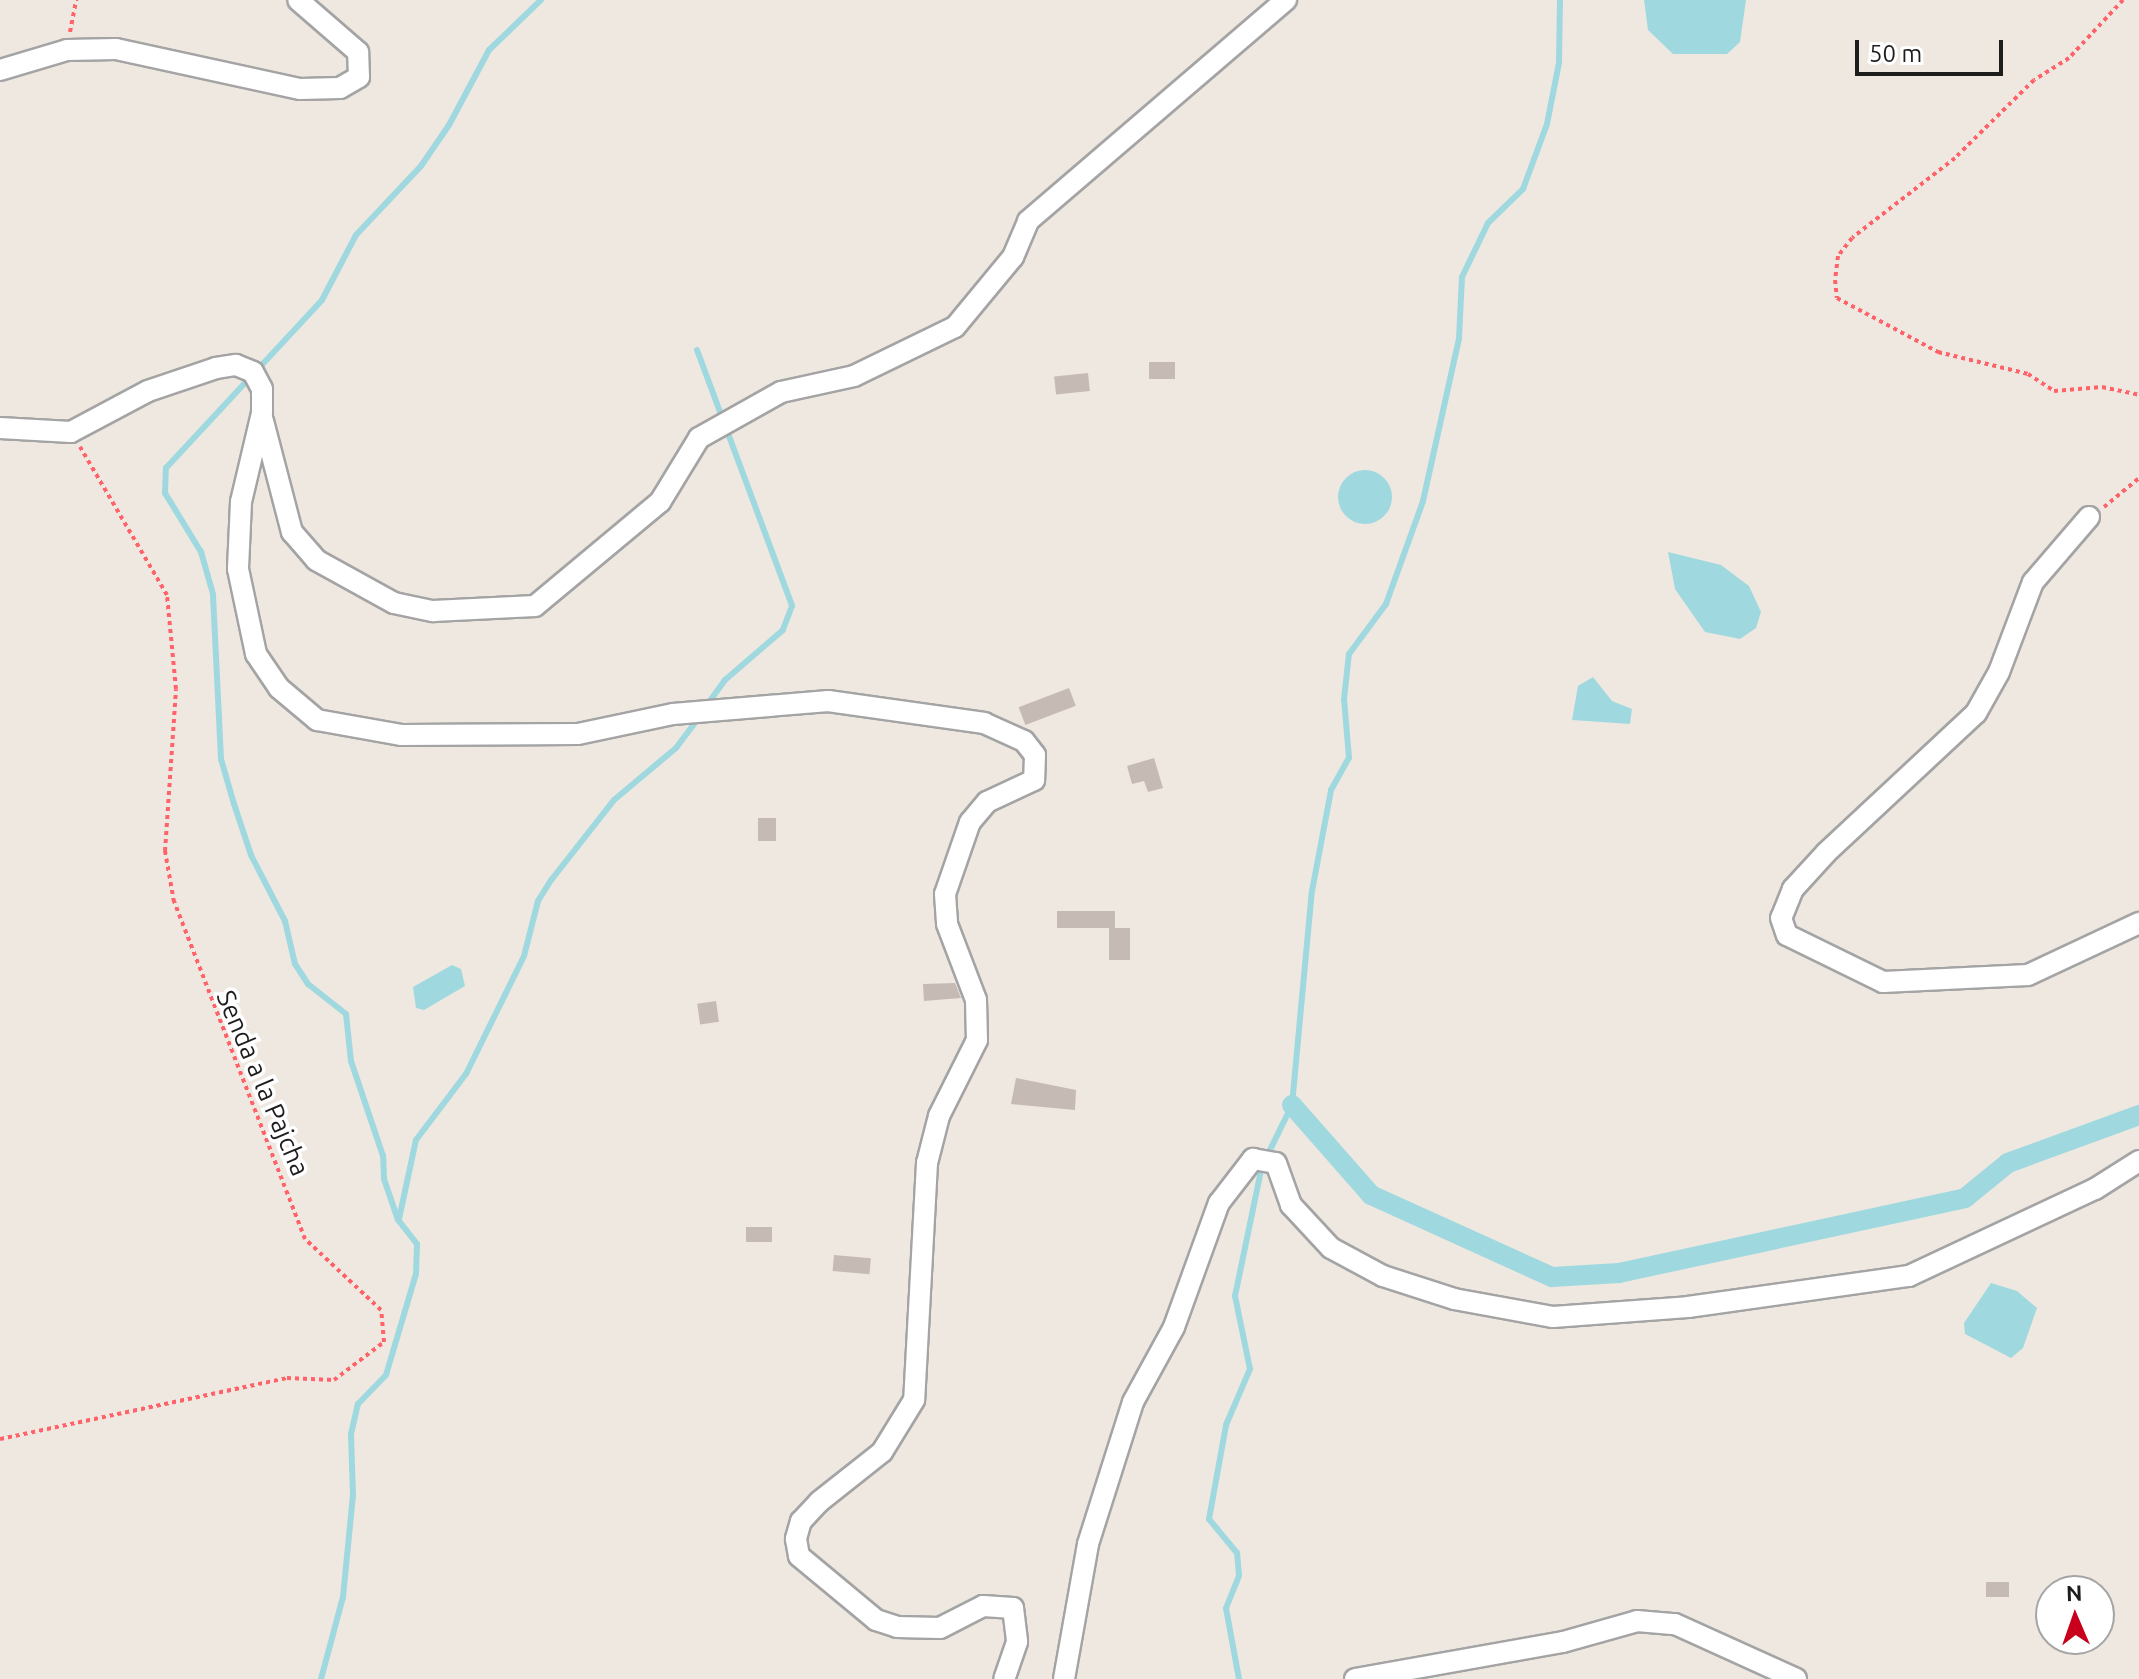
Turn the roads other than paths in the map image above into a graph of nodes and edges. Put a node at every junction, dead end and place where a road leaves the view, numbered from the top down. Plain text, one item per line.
1 (298, 0) edge
2 (1286, 0) edge
3 (0, 70) edge
4 (262, 413) junction
5 (0, 428) edge
6 (2089, 517) road end
7 (2139, 923) edge
8 (2139, 1161) edge
9 (1004, 1679) edge
10 (1064, 1679) edge
11 (1355, 1679) edge
12 (1796, 1679) edge

1 - 3 street
2 - 4 street
4 - 5 street
4 - 9 street
6 - 7 street
8 - 10 street
11 - 12 street

